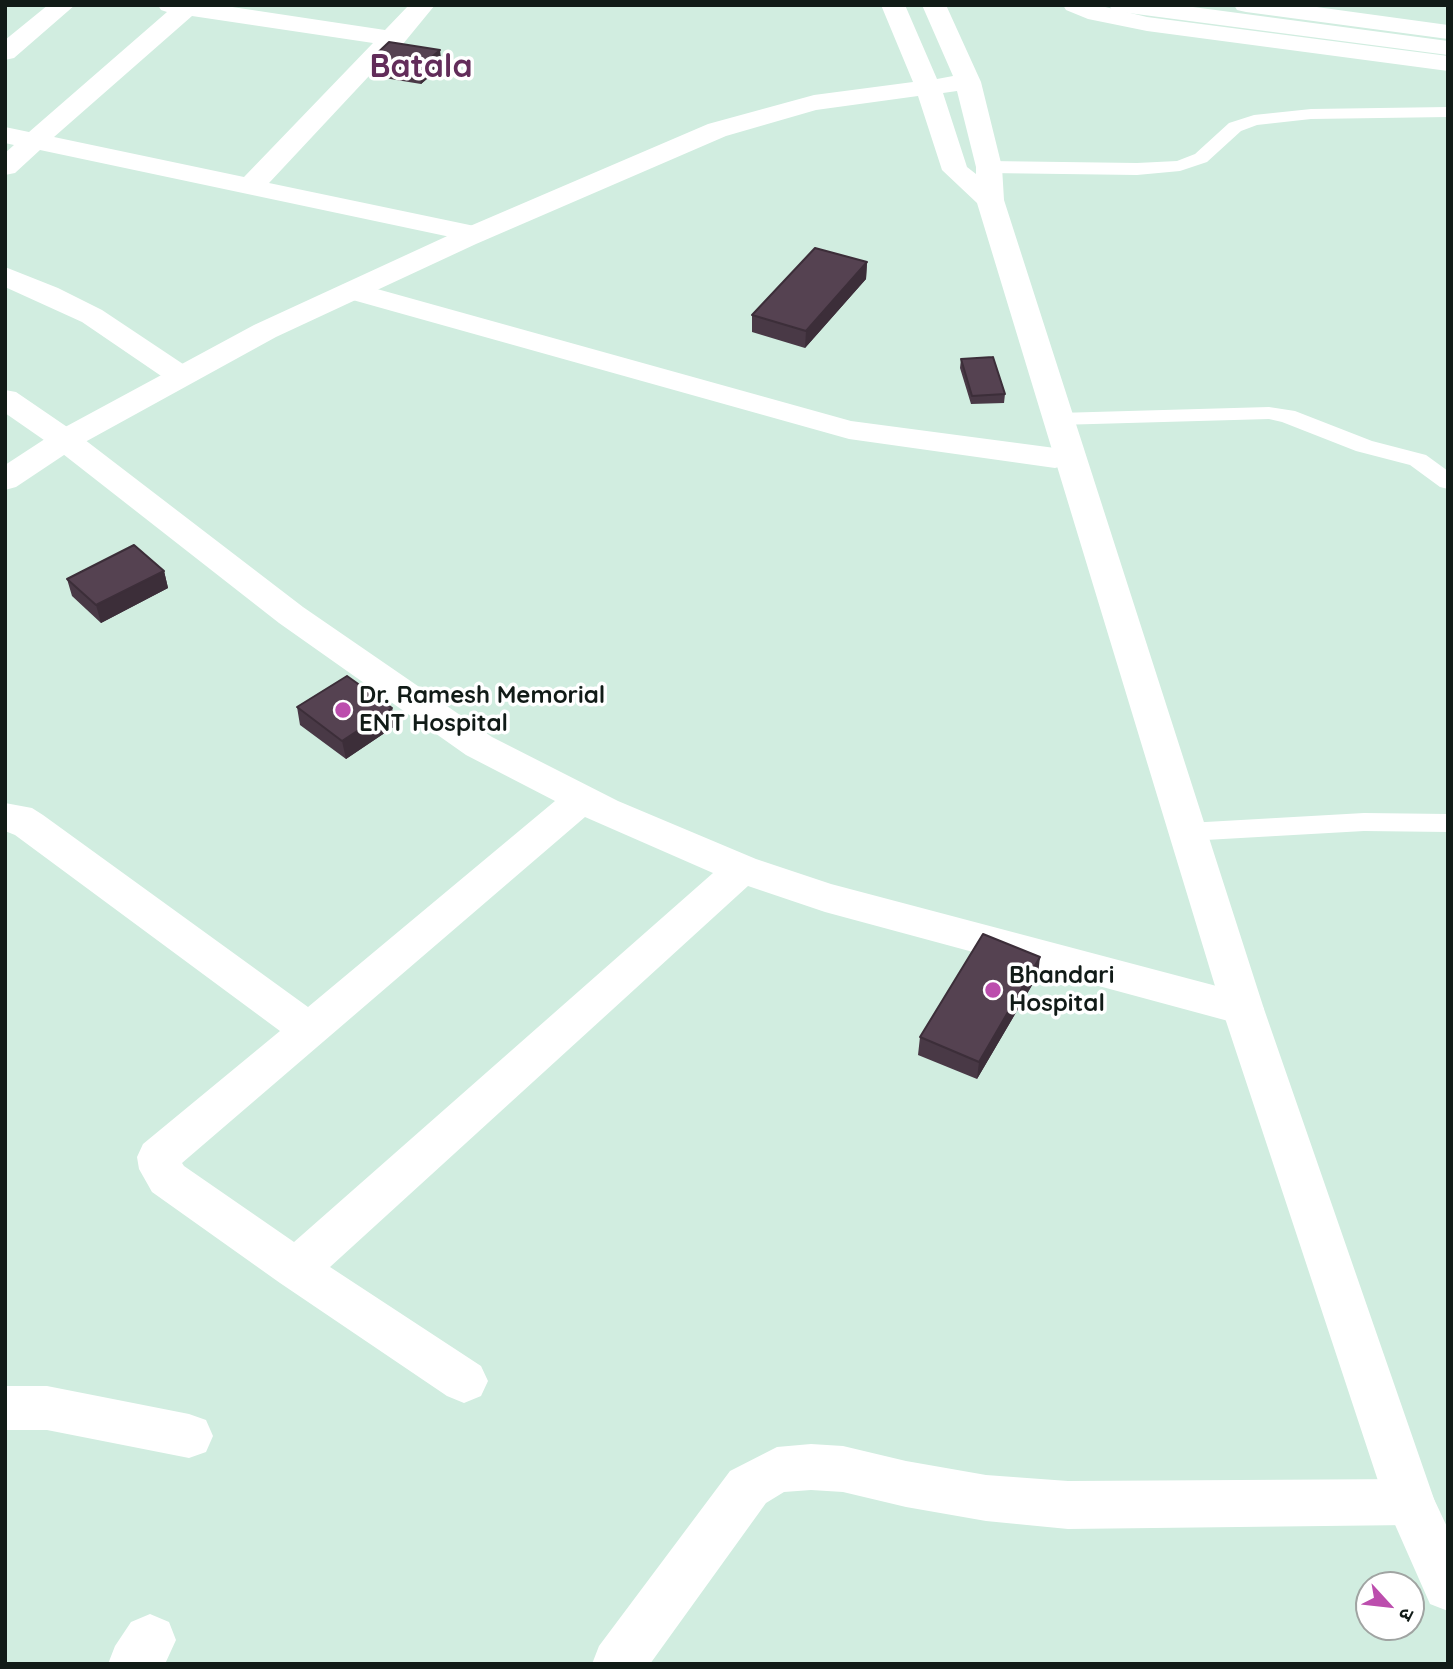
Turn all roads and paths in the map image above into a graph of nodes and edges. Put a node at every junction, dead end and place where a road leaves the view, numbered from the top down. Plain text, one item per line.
1 (64, 5) edge
2 (423, 5) edge
3 (893, 5) edge
4 (934, 5) edge
5 (1075, 5) edge
6 (178, 6) edge
7 (1125, 6) edge
8 (1260, 6) edge
9 (1448, 32) edge
10 (394, 39) junction
11 (1448, 48) edge
12 (5, 53) edge
13 (1448, 64) edge
14 (968, 82) junction
15 (928, 87) junction
16 (1448, 112) edge
17 (5, 135) edge
18 (35, 141) junction
19 (5, 167) edge
20 (989, 183) junction
21 (250, 187) junction
22 (474, 234) junction
23 (5, 276) edge
24 (352, 290) junction
25 (181, 376) junction
26 (5, 399) edge
27 (1058, 419) junction
28 (65, 440) junction
29 (1055, 458) dead end
30 (5, 480) edge
31 (1448, 482) edge
32 (582, 799) junction
33 (5, 817) edge
34 (1448, 823) edge
35 (1188, 832) junction
36 (742, 869) junction
37 (1243, 1009) junction
38 (309, 1029) junction
39 (296, 1269) junction
40 (464, 1381) dead end
41 (5, 1408) edge
42 (189, 1436) dead end
43 (1410, 1502) junction
44 (1448, 1586) edge
45 (618, 1664) edge

1 - 12 street
2 - 10 street
3 - 15 street
4 - 14 street
5 - 13 street
6 - 10 street
6 - 18 street
7 - 11 street
8 - 9 street
10 - 21 street
14 - 15 street
14 - 20 street
15 - 20 street
15 - 22 street
16 - 20 lane
17 - 18 street
18 - 19 street
18 - 21 street
20 - 27 street
21 - 22 street
22 - 24 street
23 - 25 street
24 - 25 street
24 - 29 street
25 - 28 street
26 - 28 street
27 - 31 lane
27 - 35 street
28 - 30 street
28 - 32 street
32 - 36 street
32 - 38 street
33 - 38 street
34 - 35 lane
35 - 37 street
36 - 37 street
36 - 39 street
37 - 43 street
38 - 39 street
39 - 40 street
41 - 42 street
43 - 44 street
43 - 45 street

